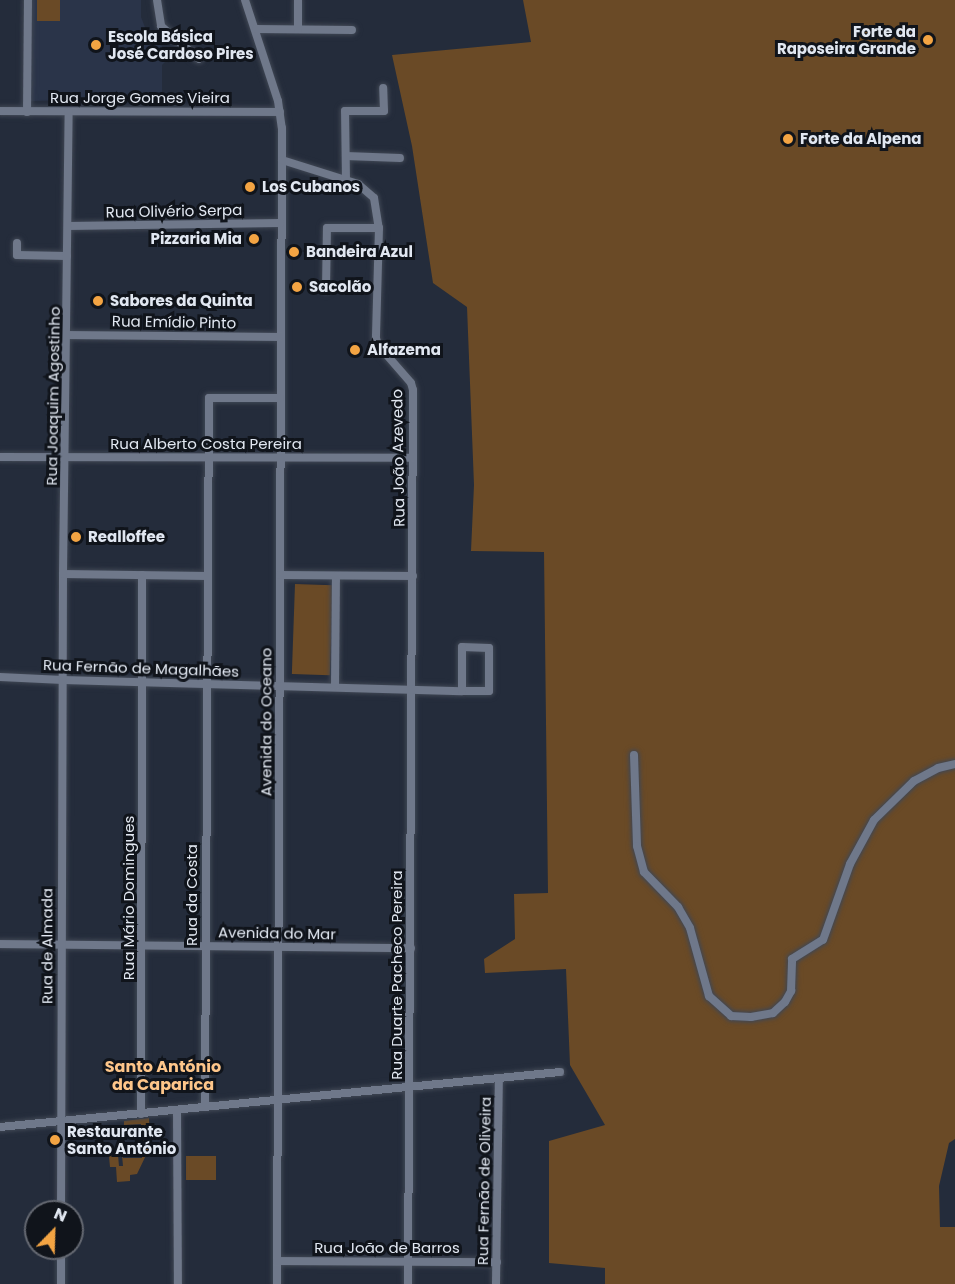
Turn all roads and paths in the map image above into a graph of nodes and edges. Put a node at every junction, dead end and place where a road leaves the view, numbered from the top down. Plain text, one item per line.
1 (28, 0) edge
2 (157, 0) edge
3 (245, 0) edge
4 (298, 0) edge
5 (256, 29) junction
6 (297, 30) junction
7 (352, 30) dead end
8 (199, 59) dead end
9 (383, 88) dead end
10 (0, 111) edge
11 (27, 112) junction
12 (69, 112) junction
13 (280, 112) junction
14 (346, 156) junction
15 (400, 158) dead end
16 (282, 160) junction
17 (346, 180) junction
18 (280, 223) junction
19 (68, 225) junction
20 (379, 228) junction
21 (17, 243) dead end
22 (67, 256) junction
23 (326, 290) dead end
24 (68, 334) junction
25 (279, 337) junction
26 (280, 398) junction
27 (0, 457) edge
28 (66, 457) junction
29 (208, 458) junction
30 (280, 458) junction
31 (411, 458) junction
32 (63, 574) junction
33 (142, 575) junction
34 (280, 575) junction
35 (207, 576) junction
36 (336, 576) junction
37 (413, 576) junction
38 (0, 677) edge
39 (63, 680) junction
40 (141, 682) junction
41 (205, 684) junction
42 (279, 686) junction
43 (335, 687) junction
44 (412, 690) junction
45 (462, 691) junction
46 (634, 755) dead end
47 (955, 764) edge
48 (0, 944) edge
49 (60, 945) junction
50 (143, 946) junction
51 (205, 946) junction
52 (278, 947) junction
53 (411, 948) junction
54 (560, 1072) dead end
55 (499, 1078) junction
56 (409, 1087) junction
57 (277, 1101) junction
58 (205, 1107) junction
59 (177, 1110) junction
60 (141, 1114) junction
61 (61, 1121) junction
62 (0, 1127) edge
63 (61, 1200) edge
64 (61, 1260) edge
65 (277, 1261) junction
66 (408, 1262) junction
67 (496, 1262) junction
68 (62, 1284) edge
69 (178, 1284) edge
70 (277, 1284) edge
71 (408, 1284) edge
72 (496, 1284) edge

1 - 11 street
2 - 8 street
3 - 5 street, Avenida do Oceano
4 - 6 street
5 - 6 street
5 - 13 street, Avenida do Oceano
6 - 7 street
9 - 14 street
10 - 11 street, Rua Jorge Gomes Vieira
11 - 12 street, Rua Jorge Gomes Vieira
12 - 13 street, Rua Jorge Gomes Vieira
12 - 19 street, Rua Joaquim Agostinho
13 - 16 street, Avenida do Oceano
14 - 15 street
14 - 17 street
16 - 17 street, Rua João Azevedo
16 - 18 street, Avenida do Oceano
17 - 20 street, Rua João Azevedo
18 - 19 street, Rua Olivério Serpa
18 - 25 street, Avenida do Oceano
19 - 22 street, Rua Joaquim Agostinho
20 - 23 street
20 - 31 street, Rua João Azevedo
21 - 22 street
22 - 24 street, Rua Joaquim Agostinho
24 - 25 street, Rua Emídio Pinto
24 - 28 street, Rua Joaquim Agostinho
25 - 26 street, Avenida do Oceano
26 - 29 street, Rua da Costa
26 - 30 street, Avenida do Oceano
27 - 28 street, Rua Alberto Costa Pereira
28 - 29 street, Rua Alberto Costa Pereira
28 - 32 street, Rua Joaquim Agostinho
29 - 30 street, Rua Alberto Costa Pereira
29 - 35 street, Rua da Costa
30 - 31 street, Rua Alberto Costa Pereira
30 - 34 street, Avenida do Oceano
31 - 37 street, Rua João Azevedo
32 - 33 street
32 - 39 street, Rua Joaquim Agostinho
33 - 35 street
33 - 40 street, Rua Mário Domingues
34 - 36 street
34 - 42 street, Avenida do Oceano
35 - 41 street, Rua da Costa
36 - 37 street
36 - 43 street
37 - 44 street, Rua João Azevedo
38 - 39 street, Rua Fernão de Magalhães
39 - 40 street, Rua Fernão de Magalhães
39 - 49 street, Rua de Almada
40 - 41 street, Rua Fernão de Magalhães
40 - 50 street, Rua Mário Domingues
41 - 42 street, Rua Fernão de Magalhães
41 - 51 street, Rua da Costa
42 - 43 street, Rua Fernão de Magalhães
42 - 52 street, Avenida do Oceano
43 - 44 street, Rua Fernão de Magalhães
44 - 45 street, Rua Fernão de Magalhães
44 - 53 street, Rua Duarte Pacheco Pereira
45 - 45 street, Rua Fernão de Magalhães
46 - 47 street
48 - 49 street, Avenida do Mar
49 - 50 street, Avenida do Mar
49 - 61 street, Rua de Almada
50 - 51 street, Avenida do Mar
50 - 60 street, Rua Mário Domingues
51 - 52 street, Avenida do Mar
51 - 58 street, Rua da Costa
52 - 53 street, Avenida do Mar
52 - 57 street, Avenida do Oceano
53 - 56 street, Rua Duarte Pacheco Pereira
54 - 55 street
55 - 56 street
55 - 67 street, Rua Fernão de Oliveira
56 - 57 street
56 - 66 street, Rua Duarte Pacheco Pereira
57 - 58 street
57 - 65 street, Avenida do Oceano
58 - 59 street
59 - 60 street
59 - 69 street
60 - 61 street
61 - 62 street
61 - 63 street, Rua de Almada
64 - 68 street
65 - 66 street, Rua João de Barros
65 - 70 street, Avenida do Oceano
66 - 67 street, Rua João de Barros
66 - 71 street, Rua Duarte Pacheco Pereira
67 - 72 street, Rua Fernão de Oliveira

